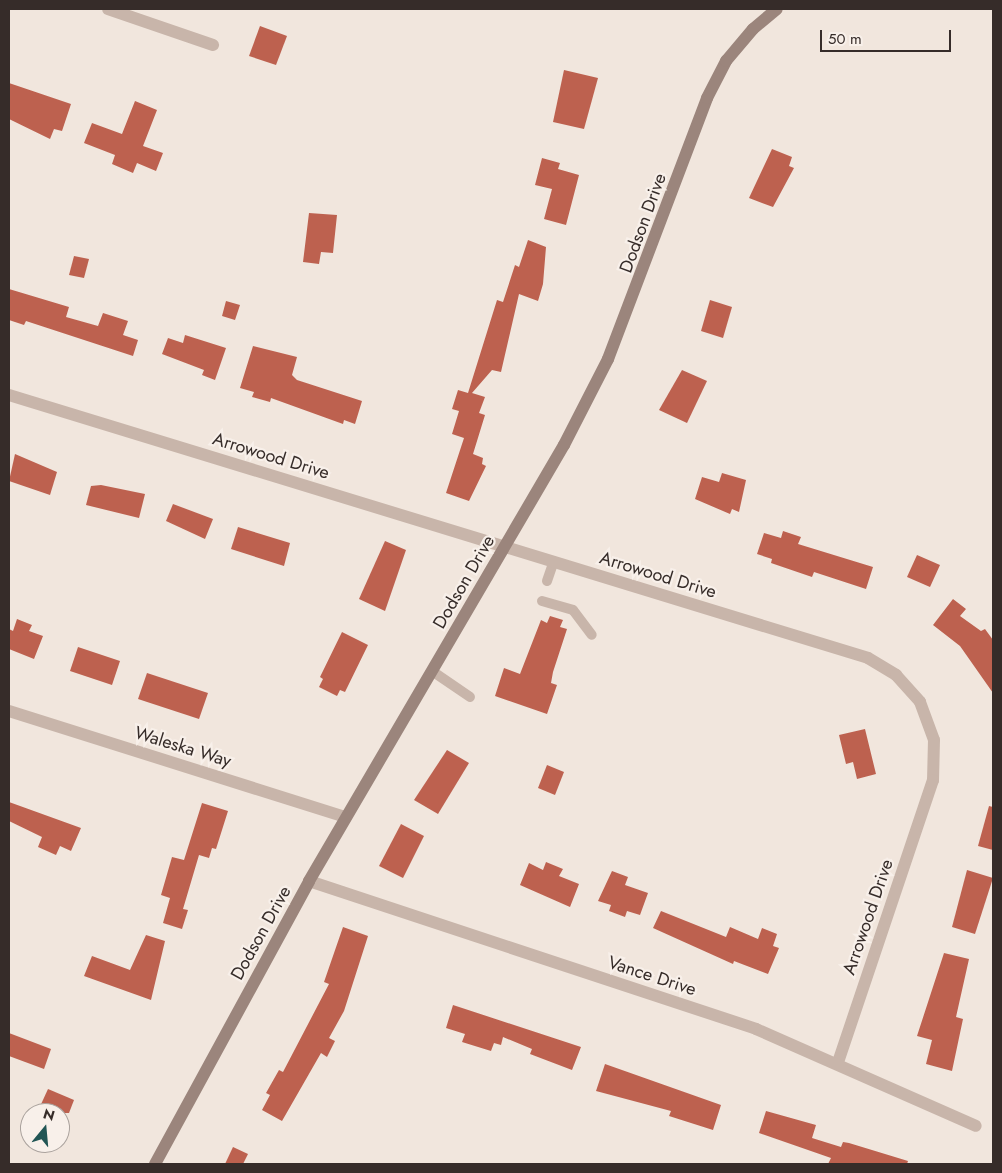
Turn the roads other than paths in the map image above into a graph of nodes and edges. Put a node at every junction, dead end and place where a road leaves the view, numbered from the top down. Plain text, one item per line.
1 (108, 9) edge
2 (777, 9) edge
3 (212, 45) dead end
4 (9, 394) edge
5 (506, 546) junction
6 (554, 561) junction
7 (547, 581) dead end
8 (542, 601) dead end
9 (592, 635) dead end
10 (432, 671) junction
11 (470, 697) dead end
12 (9, 711) edge
13 (346, 817) junction
14 (309, 881) junction
15 (838, 1063) junction
16 (976, 1126) dead end
17 (155, 1164) edge

1 - 3 street
2 - 5 street, Dodson Drive
4 - 5 street, Arrowood Drive
5 - 6 street, Arrowood Drive
5 - 10 street, Dodson Drive
6 - 7 lane
6 - 15 street, Arrowood Drive
8 - 9 lane
10 - 11 lane
10 - 13 street, Dodson Drive
12 - 13 street, Waleska Way
13 - 14 street, Dodson Drive
14 - 15 street, Vance Drive
14 - 17 street, Dodson Drive
15 - 16 street, Vance Drive

